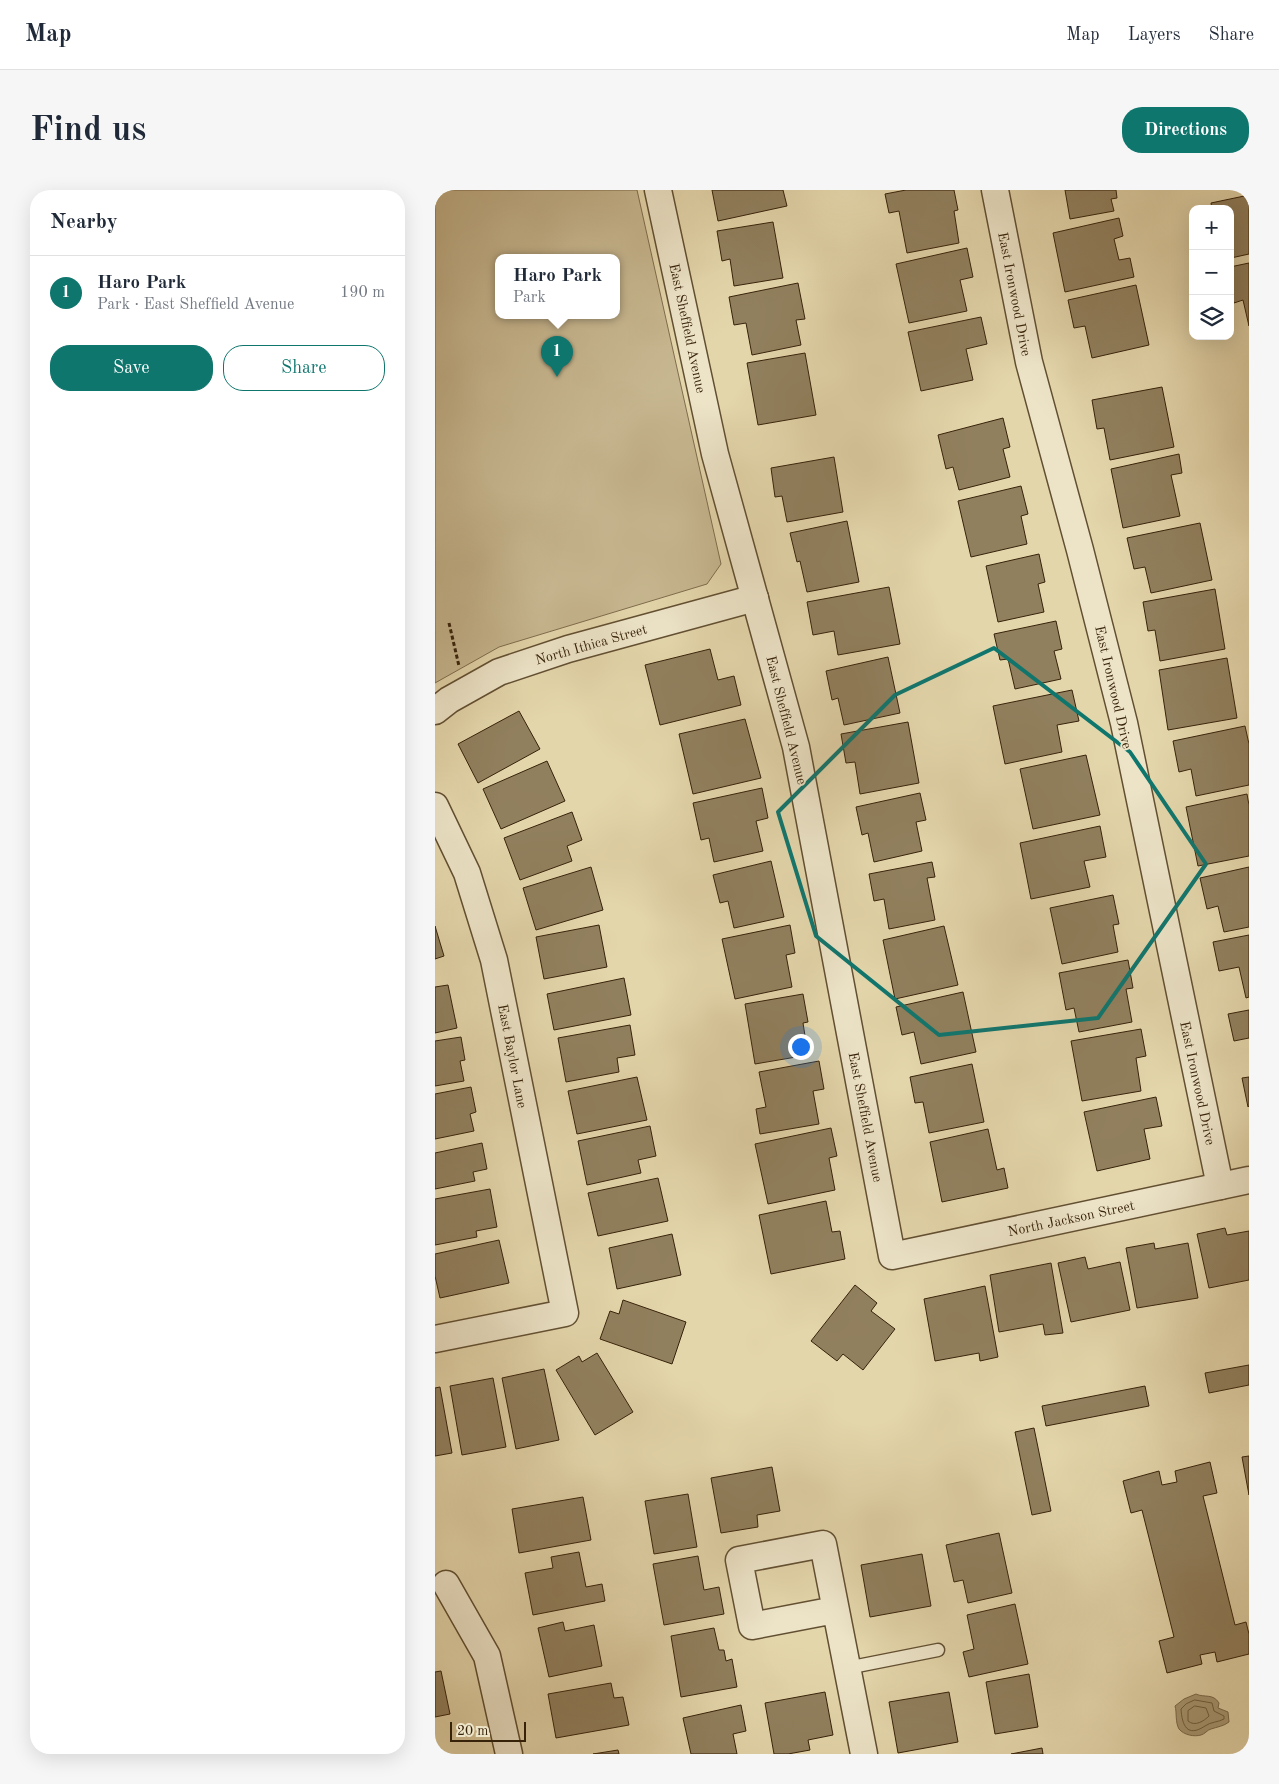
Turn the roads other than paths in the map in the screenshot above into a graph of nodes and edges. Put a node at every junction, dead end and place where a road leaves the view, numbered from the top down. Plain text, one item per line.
1 (658, 190) edge
2 (995, 190) edge
3 (755, 598) junction
4 (435, 711) edge
5 (435, 806) edge
6 (1249, 1180) edge
7 (1220, 1186) junction
8 (892, 1256) joint
9 (435, 1339) edge
10 (446, 1584) dead end
11 (835, 1610) dead end
12 (938, 1650) dead end
13 (847, 1668) junction
14 (509, 1754) edge
15 (864, 1754) edge

1 - 3 street, East Sheffield Avenue
2 - 7 street, East Ironwood Drive
3 - 4 street, North Ithica Street
3 - 8 street, East Sheffield Avenue
5 - 9 street, East Baylor Lane
6 - 7 street, North Jackson Street
7 - 8 street, North Jackson Street
10 - 14 street
11 - 13 street
12 - 13 lane
13 - 15 street

